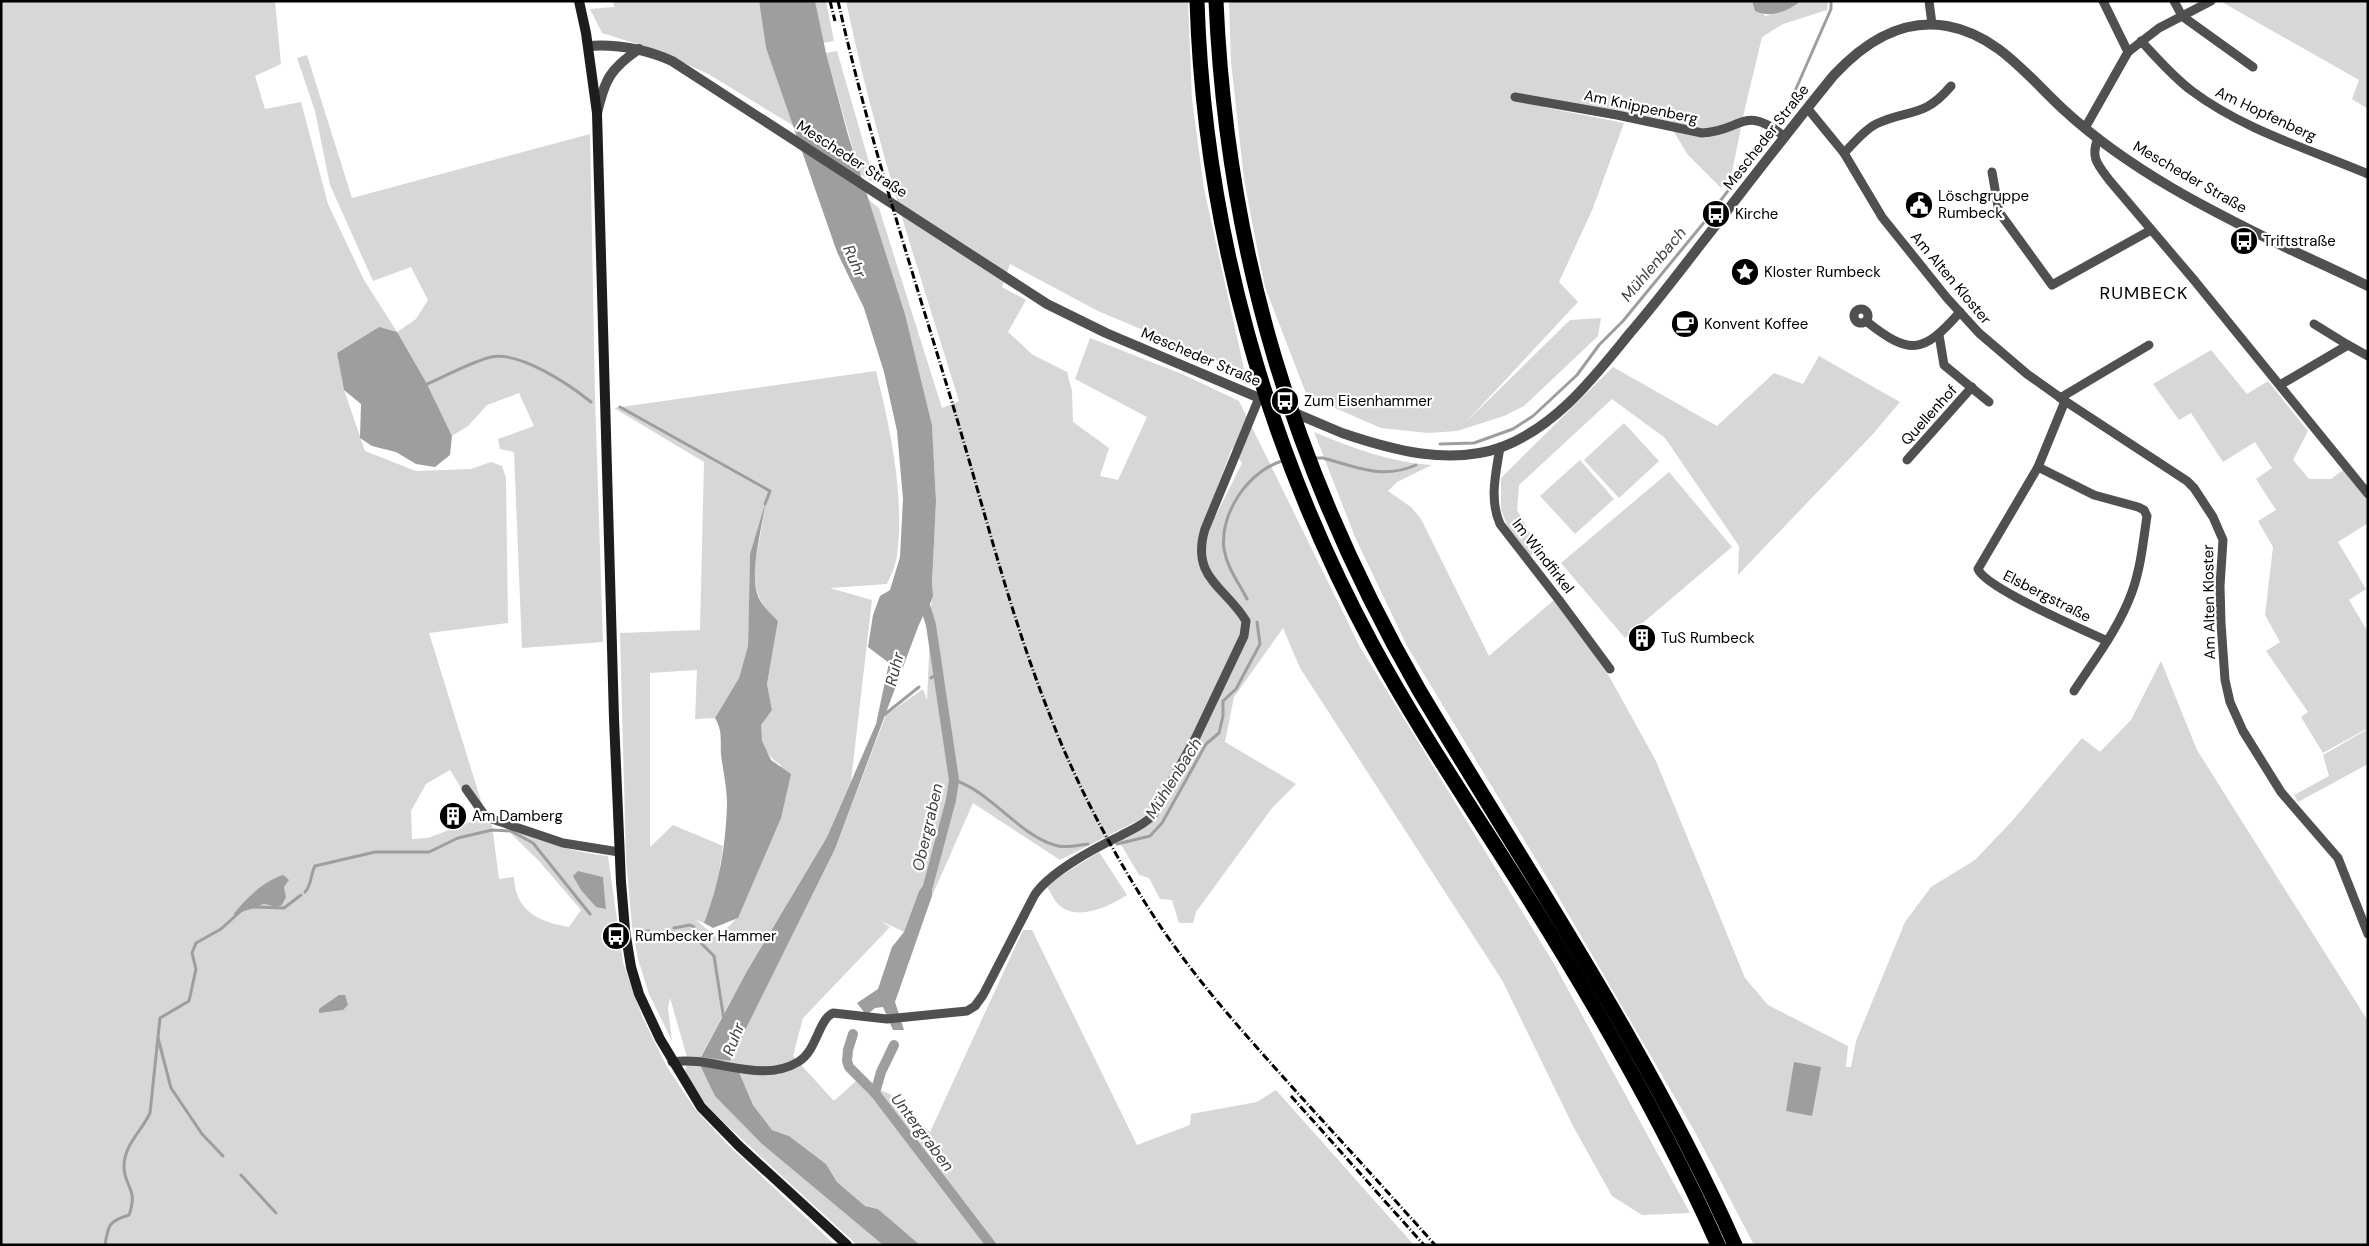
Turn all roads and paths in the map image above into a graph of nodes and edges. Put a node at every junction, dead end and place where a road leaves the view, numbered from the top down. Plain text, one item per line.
1 (579, 1) edge
2 (1197, 1) edge
3 (1216, 1) edge
4 (1929, 1) edge
5 (2103, 1) edge
6 (2174, 1) edge
7 (2211, 1) edge
8 (2182, 16) junction
9 (1932, 24) junction
10 (2141, 40) junction
11 (588, 46) junction
12 (639, 49) junction
13 (2128, 52) junction
14 (2253, 67) dead end
15 (1951, 86) dead end
16 (1516, 97) dead end
17 (1808, 109) junction
18 (597, 112) junction
19 (2085, 128) junction
20 (1782, 134) junction
21 (2098, 138) junction
22 (1844, 153) junction
23 (1992, 172) dead end
24 (2368, 174) edge
25 (2151, 230) junction
26 (2368, 286) edge
27 (1960, 312) junction
28 (1866, 321) dead end
29 (2314, 324) dead end
30 (1939, 335) junction
31 (2148, 345) dead end
32 (2348, 345) junction
33 (2368, 356) edge
34 (2280, 385) junction
35 (1972, 387) junction
36 (1259, 398) junction
37 (2062, 399) junction
38 (1990, 402) dead end
39 (1500, 447) junction
40 (1907, 460) dead end
41 (2038, 468) junction
42 (2368, 494) edge
43 (2107, 641) junction
44 (1610, 669) dead end
45 (2074, 691) dead end
46 (466, 789) dead end
47 (619, 852) junction
48 (2368, 934) edge
49 (672, 1062) junction
50 (846, 1245) edge
51 (1718, 1245) edge
52 (1735, 1245) edge

1 - 11 main road
2 - 51 highway
3 - 52 highway
4 - 9 street
5 - 13 street
6 - 8 street
7 - 8 street
8 - 10 street
8 - 14 street
9 - 17 street, Mescheder Straße
9 - 19 street, Mescheder Straße
10 - 13 street
10 - 24 street, Am Hopfenberg
11 - 12 street, Mescheder Straße
11 - 18 main road
12 - 18 street
12 - 36 street, Mescheder Straße
13 - 19 street
15 - 22 street
16 - 20 street, Am Knippenberg
17 - 20 street, Mescheder Straße
17 - 22 street, Am Alten Kloster
18 - 47 main road
19 - 21 street, Mescheder Straße
20 - 39 street, Mescheder Straße
21 - 25 street
21 - 26 street, Mescheder Straße
22 - 27 street, Am Alten Kloster
23 - 25 street
25 - 34 street
27 - 30 street
27 - 37 street, Am Alten Kloster
28 - 30 street
29 - 32 street
30 - 35 street, Quellenhof
31 - 37 street
32 - 33 street
32 - 34 street
34 - 42 street
35 - 38 street, Quellenhof
35 - 40 street, Quellenhof
36 - 39 street, Mescheder Straße
36 - 49 street
37 - 41 street, Elsbergstraße
37 - 48 street, Am Alten Kloster
39 - 44 street, Im Windfirkel
41 - 43 street
41 - 43 street, Elsbergstraße
43 - 45 street
46 - 47 street
47 - 49 main road
49 - 50 main road

